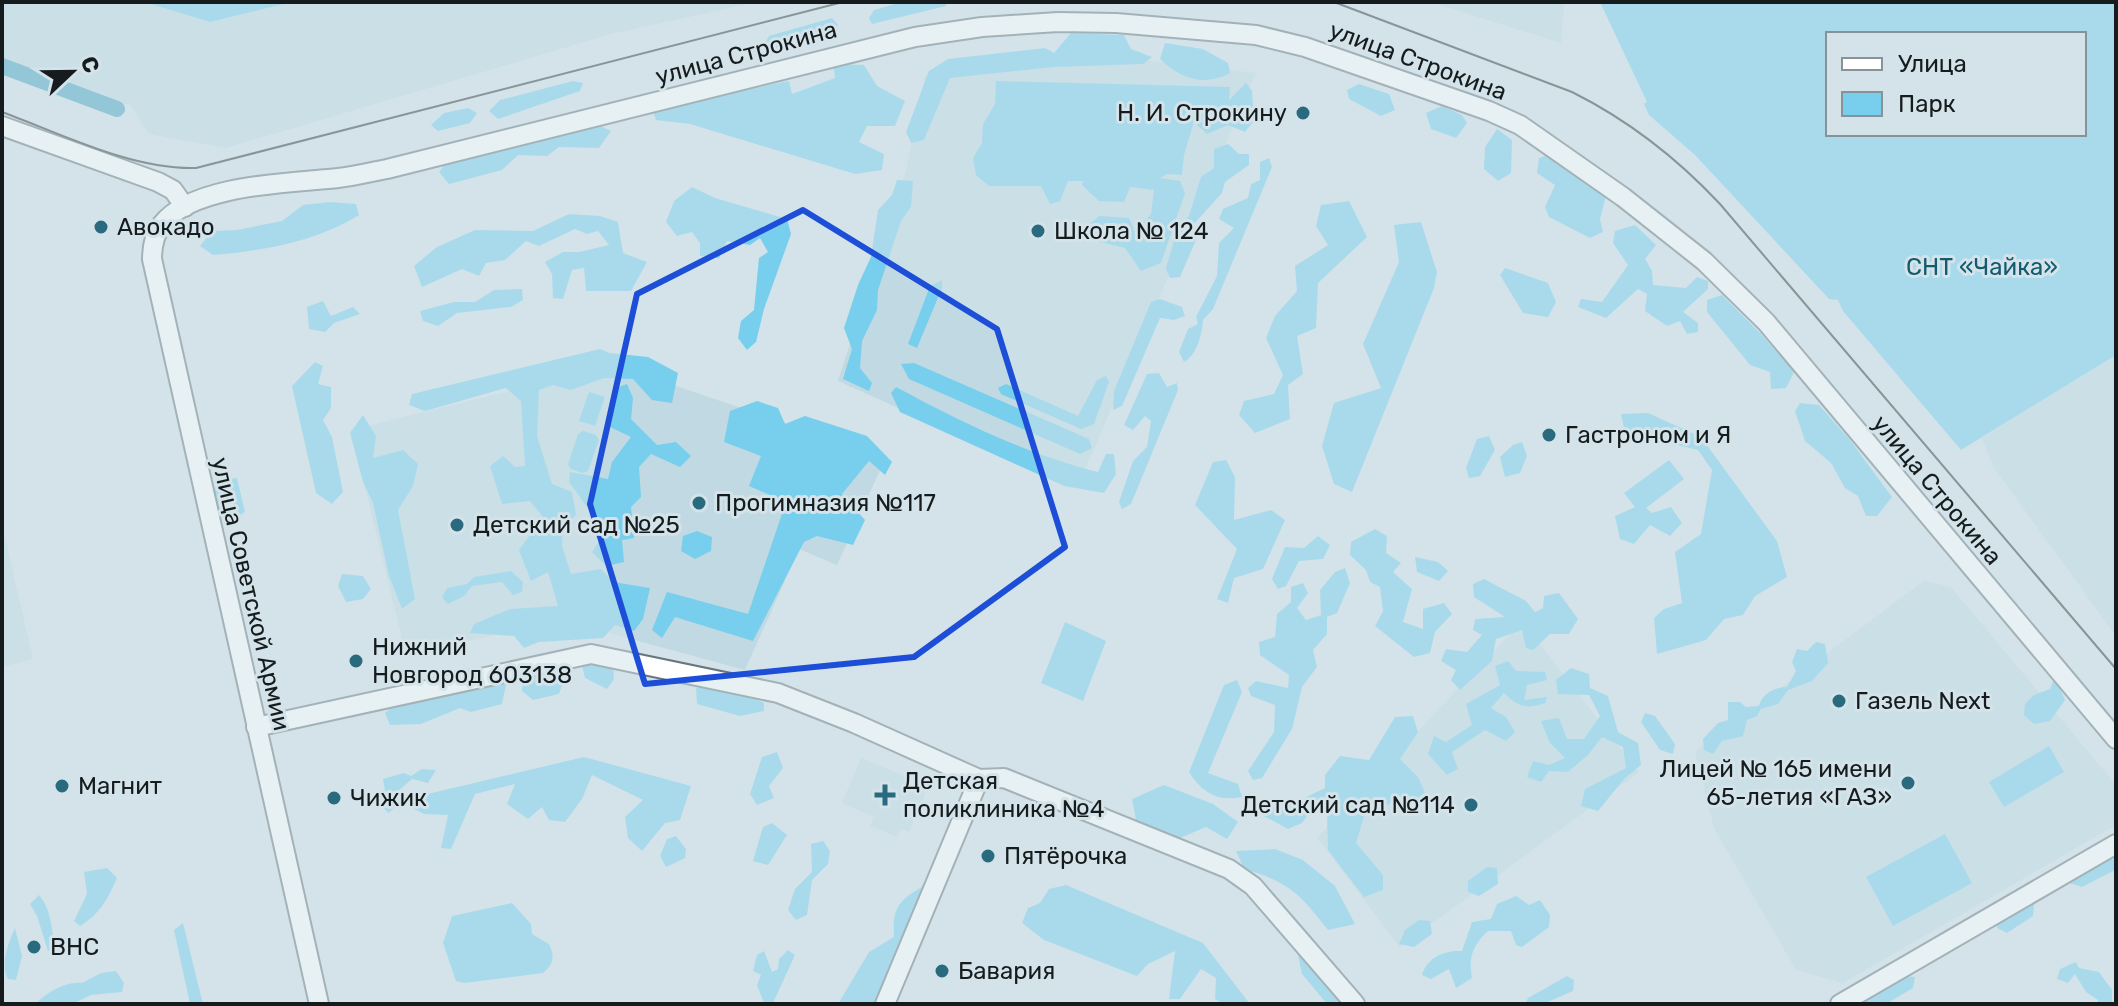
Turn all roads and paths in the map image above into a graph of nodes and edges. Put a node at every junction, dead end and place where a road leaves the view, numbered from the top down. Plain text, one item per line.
1 (2, 126) edge
2 (185, 207) junction
3 (256, 727) junction
4 (2116, 739) edge
5 (979, 779) junction
6 (2116, 844) edge
7 (319, 1004) edge
8 (885, 1004) edge
9 (1355, 1004) edge
10 (1840, 1004) edge

1 - 2 street
2 - 3 street, улица Советской Армии
2 - 4 street, улица Строкина
3 - 5 street
3 - 7 street, улица Советской Армии
5 - 8 street
5 - 9 street
6 - 10 street

